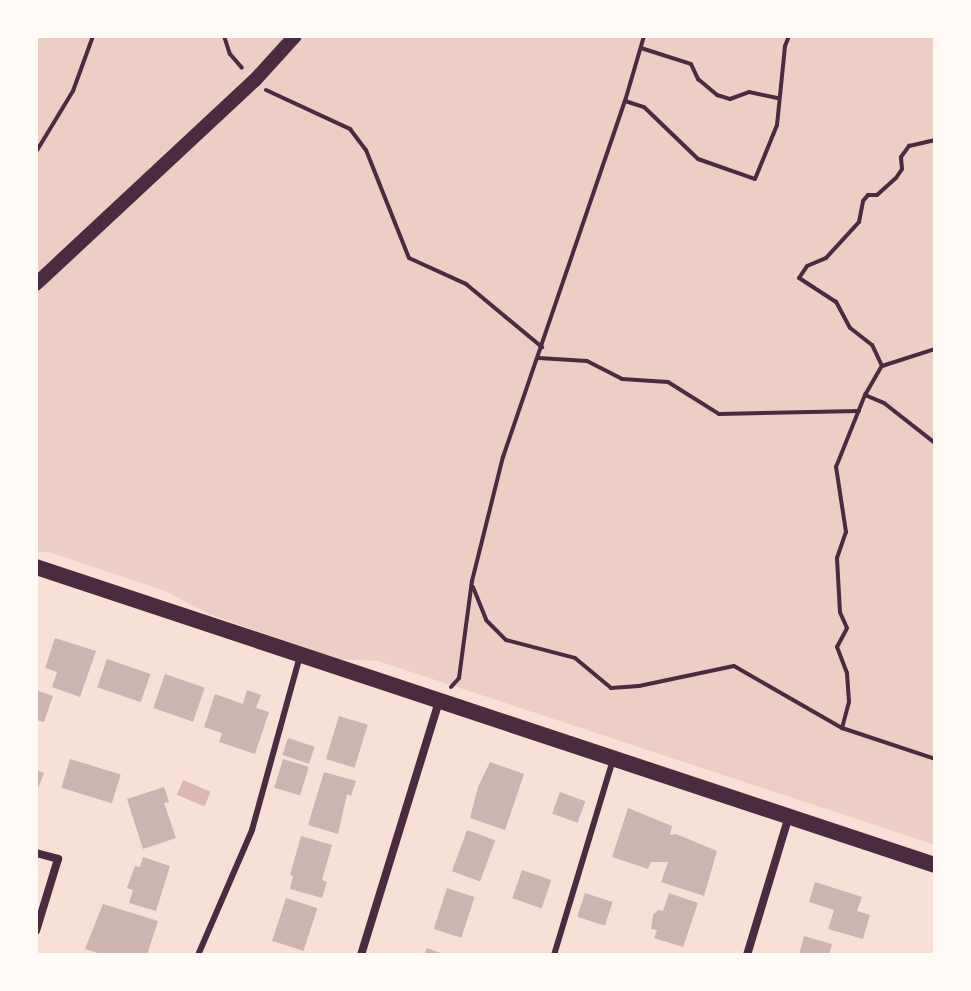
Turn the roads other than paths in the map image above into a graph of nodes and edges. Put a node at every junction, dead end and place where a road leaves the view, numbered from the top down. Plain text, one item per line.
1 (295, 36) edge
2 (36, 284) edge
3 (36, 567) edge
4 (300, 654) junction
5 (439, 701) junction
6 (614, 758) junction
7 (789, 816) junction
8 (36, 853) edge
9 (935, 865) edge
10 (36, 931) edge
11 (198, 955) edge
12 (361, 955) edge
13 (554, 955) edge
14 (747, 955) edge

1 - 2 street
3 - 4 main road
4 - 5 main road
4 - 11 lane
5 - 6 main road
5 - 12 street
6 - 7 main road
6 - 13 lane
7 - 9 main road
7 - 14 street
8 - 10 street

